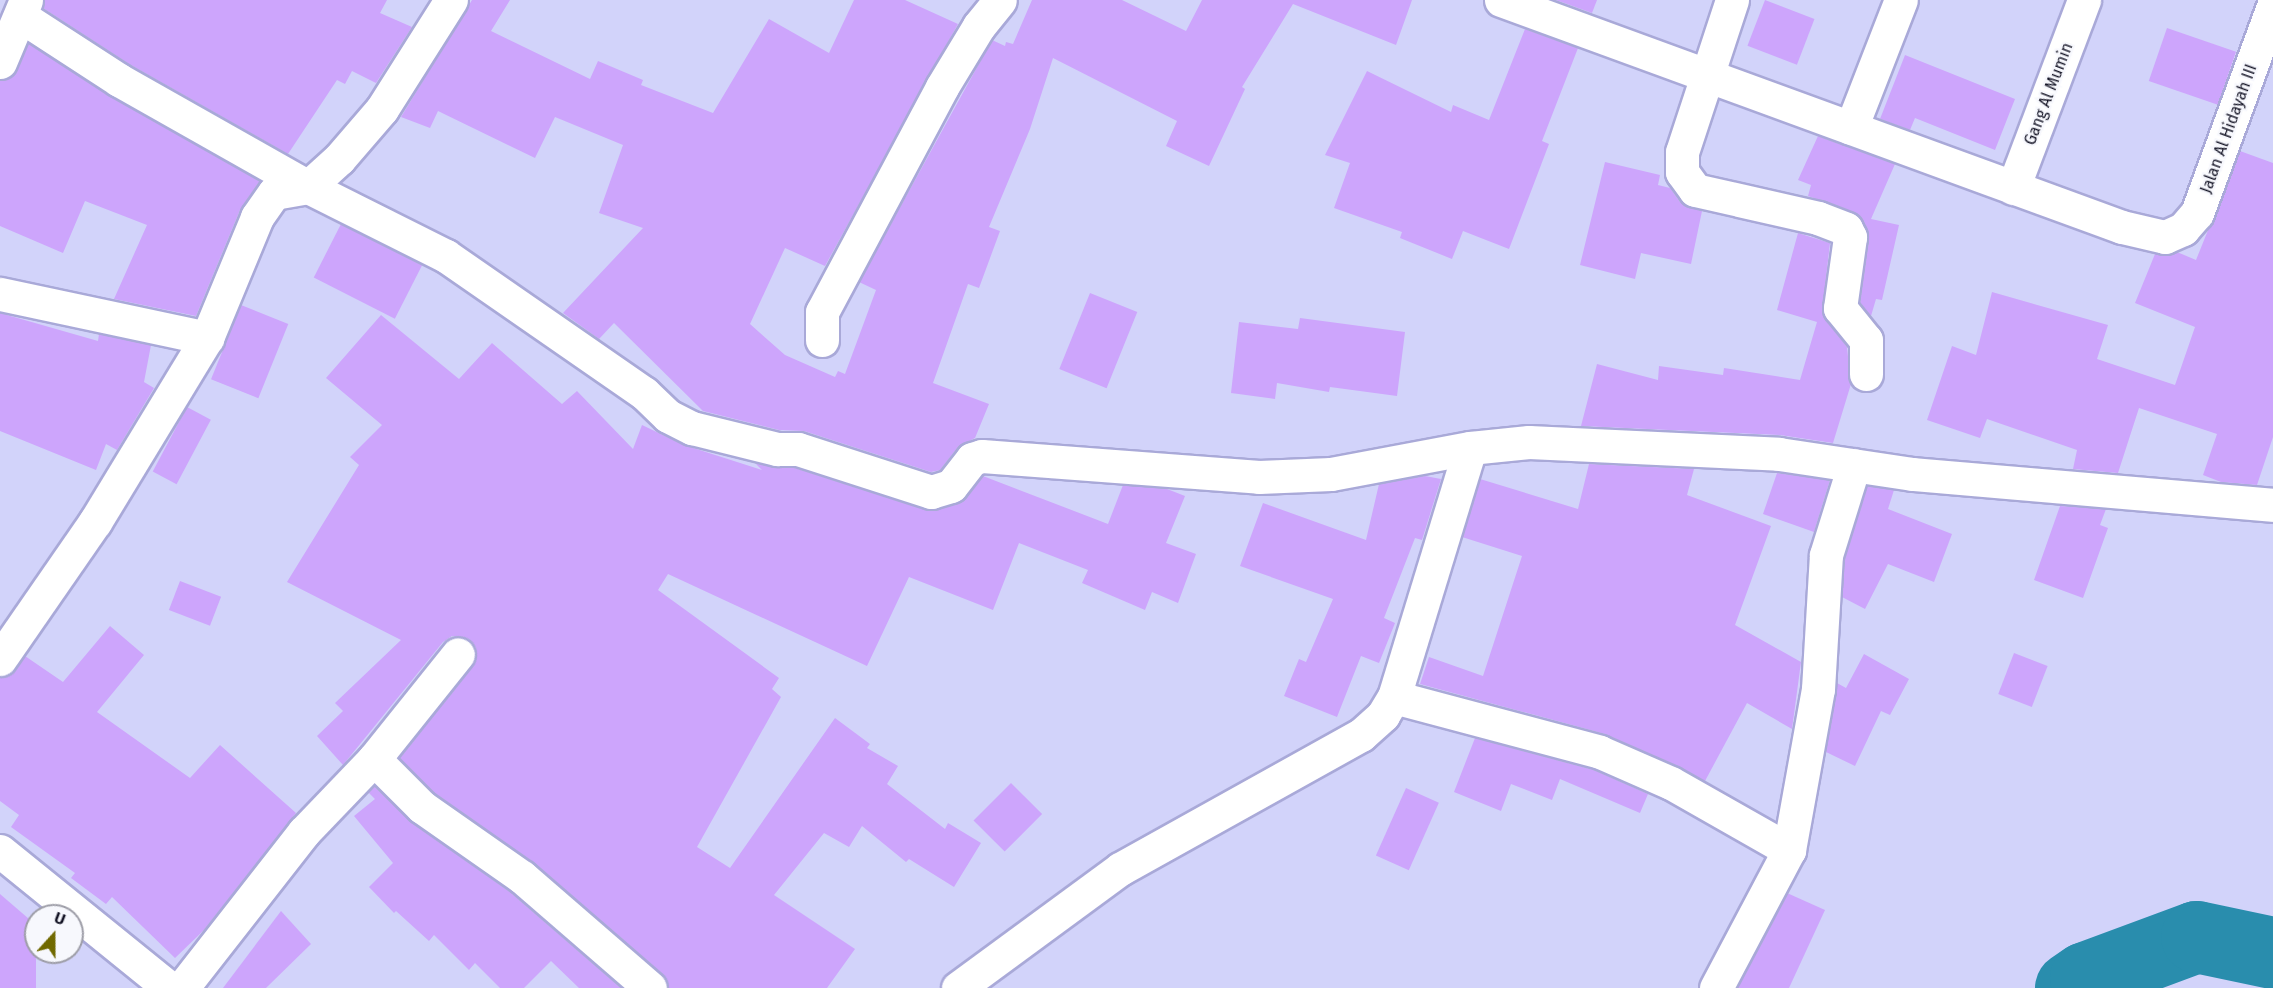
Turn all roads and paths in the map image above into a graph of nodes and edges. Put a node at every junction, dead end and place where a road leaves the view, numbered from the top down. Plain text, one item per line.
1 (452, 0) edge
2 (1000, 0) edge
3 (1501, 0) edge
4 (1732, 0) edge
5 (1901, 0) edge
6 (2084, 0) edge
7 (2273, 6) edge
8 (24, 9) edge
9 (0, 62) edge
10 (1705, 76) junction
11 (1851, 128) junction
12 (308, 187) junction
13 (2013, 188) junction
14 (0, 294) edge
15 (207, 338) junction
16 (822, 340) dead end
17 (1866, 374) dead end
18 (1470, 448) junction
19 (1854, 465) junction
20 (2273, 505) edge
21 (458, 654) dead end
22 (0, 659) edge
23 (1394, 697) junction
24 (374, 759) junction
25 (1790, 850) junction
26 (0, 851) edge
27 (169, 988) edge
28 (182, 988) edge
29 (650, 988) edge
30 (958, 988) edge
31 (1716, 988) edge

1 - 12 street
2 - 16 street
3 - 10 street
4 - 10 street
5 - 11 street
6 - 13 street, Gang Al Mumin
7 - 13 street, Jalan Al Hidayah III
8 - 9 street
8 - 12 street
10 - 11 street
10 - 17 street
11 - 13 street
12 - 15 street
12 - 18 street
14 - 15 street
15 - 22 street
18 - 19 street
18 - 23 street
19 - 20 street
19 - 25 street
21 - 24 street
23 - 25 street
23 - 30 street
24 - 28 street
24 - 29 street
25 - 31 street
26 - 27 street

